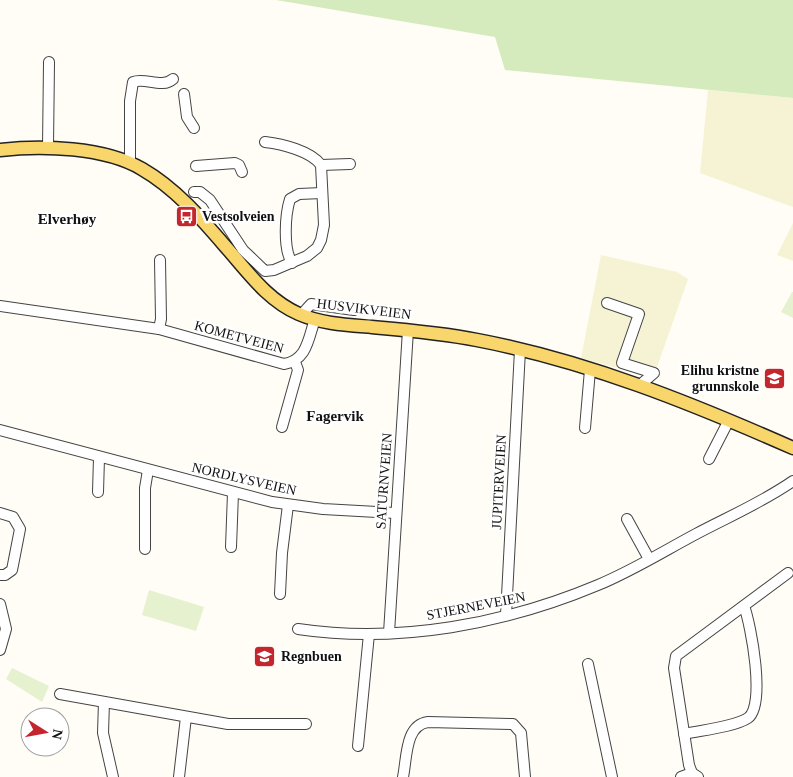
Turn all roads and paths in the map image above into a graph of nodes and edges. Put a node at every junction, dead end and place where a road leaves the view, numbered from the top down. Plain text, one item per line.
1 (49, 62) dead end
2 (173, 79) dead end
3 (184, 94) dead end
4 (194, 128) dead end
5 (265, 142) dead end
6 (48, 147) junction
7 (0, 150) edge
8 (130, 163) junction
9 (350, 164) dead end
10 (322, 165) junction
11 (196, 166) dead end
12 (242, 172) dead end
13 (194, 192) dead end
14 (322, 194) junction
15 (160, 260) dead end
16 (292, 263) junction
17 (607, 303) dead end
18 (0, 306) edge
19 (354, 310) dead end
20 (301, 315) junction
21 (315, 319) junction
22 (159, 329) junction
23 (408, 330) junction
24 (520, 350) junction
25 (295, 362) junction
26 (590, 370) junction
27 (640, 385) junction
28 (729, 420) junction
29 (282, 427) dead end
30 (585, 428) dead end
31 (0, 430) edge
32 (793, 448) edge
33 (99, 458) junction
34 (709, 459) dead end
35 (148, 470) junction
36 (793, 481) edge
37 (98, 492) dead end
38 (233, 493) junction
39 (288, 505) junction
40 (395, 512) junction
41 (0, 513) edge
42 (627, 519) dead end
43 (231, 548) dead end
44 (145, 549) dead end
45 (649, 559) junction
46 (788, 573) dead end
47 (0, 575) edge
48 (280, 594) dead end
49 (0, 604) edge
50 (744, 606) junction
51 (506, 615) junction
52 (298, 629) dead end
53 (389, 633) junction
54 (370, 634) junction
55 (0, 650) edge
56 (588, 664) dead end
57 (60, 694) dead end
58 (104, 702) junction
59 (186, 718) junction
60 (306, 724) dead end
61 (684, 734) junction
62 (358, 746) dead end
63 (695, 775) edge
64 (113, 777) edge
65 (179, 777) edge
66 (403, 777) edge
67 (525, 777) edge
68 (612, 777) edge
69 (681, 777) edge

1 - 6 street
2 - 8 street
3 - 4 street
5 - 10 street
6 - 7 main road, HUSVIKVEIEN
6 - 8 main road, HUSVIKVEIEN
8 - 20 main road, HUSVIKVEIEN
9 - 10 street
10 - 14 street
11 - 12 street
13 - 16 street
14 - 16 street
14 - 16 street
15 - 22 street
17 - 27 street
18 - 22 street, KOMETVEIEN
19 - 20 street
20 - 21 main road, HUSVIKVEIEN
21 - 23 main road, HUSVIKVEIEN
21 - 25 street, KOMETVEIEN
22 - 25 street, KOMETVEIEN
23 - 24 main road, HUSVIKVEIEN
23 - 40 street, SATURNVEIEN
24 - 26 main road, HUSVIKVEIEN
24 - 51 street, JUPITERVEIEN
25 - 29 street
26 - 27 main road, HUSVIKVEIEN
26 - 30 street
27 - 28 main road, HUSVIKVEIEN
28 - 32 main road, HUSVIKVEIEN
28 - 34 street
31 - 33 street, NORDLYSVEIEN
33 - 35 street, NORDLYSVEIEN
33 - 37 street
35 - 38 street, NORDLYSVEIEN
35 - 44 street
36 - 45 street, STJERNEVEIEN
38 - 39 street, NORDLYSVEIEN
38 - 43 street
39 - 40 street, NORDLYSVEIEN
39 - 48 street
40 - 53 street, SATURNVEIEN
41 - 47 street
42 - 45 street
45 - 51 street, STJERNEVEIEN
46 - 50 street
49 - 55 street
50 - 61 street
50 - 61 street
51 - 53 street, STJERNEVEIEN
52 - 54 street, STJERNEVEIEN
53 - 54 street, STJERNEVEIEN
54 - 62 street
56 - 68 street
57 - 58 street
58 - 59 street
58 - 64 street
59 - 60 street
59 - 65 street
61 - 63 street
63 - 69 street
66 - 67 street

